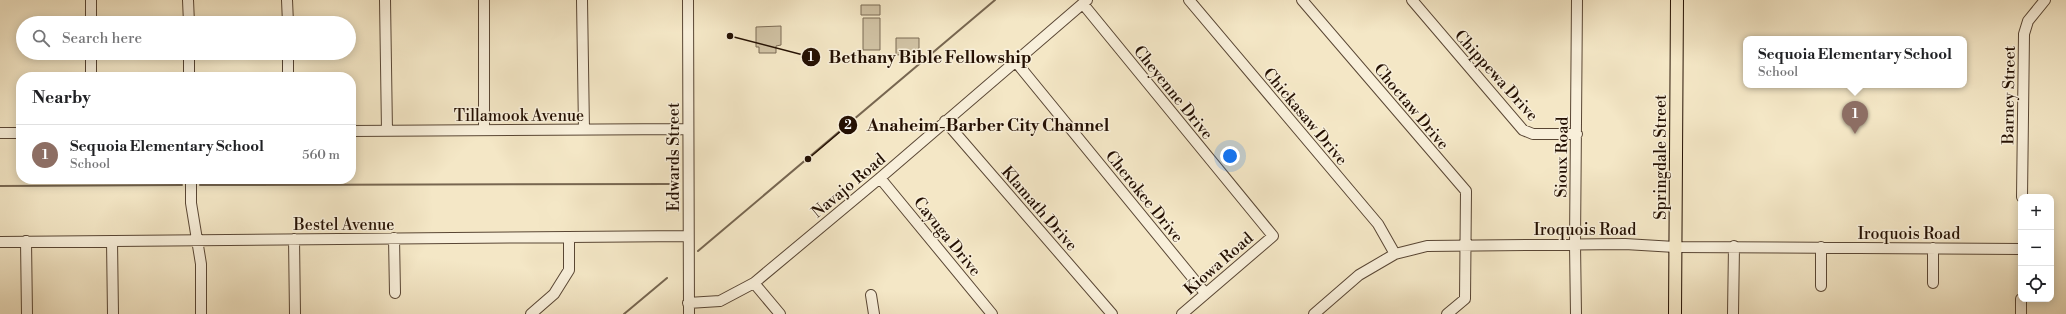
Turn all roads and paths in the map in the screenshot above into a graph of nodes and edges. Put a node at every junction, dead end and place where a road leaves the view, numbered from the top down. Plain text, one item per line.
1 (91, 0) edge
2 (188, 0) edge
3 (287, 0) edge
4 (385, 0) edge
5 (484, 0) edge
6 (582, 0) edge
7 (688, 0) edge
8 (1189, 0) edge
9 (1302, 0) edge
10 (1412, 0) edge
11 (1577, 0) edge
12 (1677, 0) edge
13 (2045, 0) edge
14 (1085, 2) edge
15 (91, 16) edge
16 (189, 16) edge
17 (288, 16) edge
18 (91, 60) edge
19 (189, 60) edge
20 (288, 60) edge
21 (1016, 62) junction
22 (91, 72) edge
23 (189, 72) edge
24 (288, 72) edge
25 (945, 121) junction
26 (688, 129) junction
27 (484, 130) junction
28 (584, 130) junction
29 (356, 131) edge
30 (387, 131) junction
31 (0, 133) edge
32 (16, 133) edge
33 (1577, 134) junction
34 (880, 178) junction
35 (191, 184) edge
36 (2022, 194) edge
37 (688, 236) junction
38 (1273, 236) joint
39 (569, 237) junction
40 (394, 238) junction
41 (294, 239) junction
42 (198, 240) junction
43 (26, 241) junction
44 (112, 241) junction
45 (0, 242) edge
46 (1464, 244) junction
47 (1575, 244) junction
48 (1734, 246) junction
49 (1675, 247) junction
50 (1821, 247) junction
51 (1933, 248) junction
52 (2018, 249) edge
53 (1395, 254) junction
54 (754, 283) junction
55 (1933, 283) dead end
56 (1820, 286) dead end
57 (394, 293) dead end
58 (1205, 294) junction
59 (871, 295) dead end
60 (2021, 302) edge
61 (688, 303) junction
62 (987, 312) edge
63 (27, 314) edge
64 (113, 314) edge
65 (201, 314) edge
66 (295, 314) edge
67 (530, 314) edge
68 (689, 314) edge
69 (780, 314) edge
70 (874, 314) edge
71 (1112, 314) edge
72 (1182, 314) edge
73 (1314, 314) edge
74 (1447, 314) edge
75 (1576, 314) edge
76 (1675, 314) edge
77 (1733, 314) edge
78 (2021, 314) edge

1 - 15 street
2 - 16 street
3 - 17 street
4 - 30 street
5 - 27 street
6 - 28 street
7 - 26 street, Edwards Street
8 - 53 street, Chickasaw Drive
9 - 46 street, Choctaw Drive
10 - 33 street, Chippewa Drive
11 - 33 street, Sioux Road
12 - 49 main road, Springdale Street
13 - 36 street, Barney Street
14 - 21 street, Navajo Road
14 - 38 street, Cheyenne Drive
18 - 22 street
19 - 23 street
20 - 24 street
21 - 25 street, Navajo Road
21 - 58 street, Cherokee Drive
25 - 34 street, Navajo Road
25 - 71 street, Klamath Drive
26 - 28 street, Tillamook Avenue
26 - 37 street, Edwards Street
27 - 28 street, Tillamook Avenue
27 - 30 street, Tillamook Avenue
29 - 30 street, Tillamook Avenue
31 - 32 street
33 - 47 street, Sioux Road
34 - 54 street, Navajo Road
34 - 62 street, Cayuga Drive
35 - 42 street
37 - 39 street, Bestel Avenue
37 - 61 street, Edwards Street
38 - 58 street, Kiowa Road
39 - 40 street, Bestel Avenue
39 - 67 street
40 - 41 street, Bestel Avenue
40 - 57 street
41 - 42 street, Bestel Avenue
41 - 66 street
42 - 44 street, Bestel Avenue
42 - 65 street
43 - 44 street, Bestel Avenue
43 - 45 street, Bestel Avenue
43 - 63 street
44 - 64 street
46 - 47 street, Iroquois Road
46 - 53 street, Iroquois Road
46 - 74 street, Choctaw Drive
47 - 49 street, Iroquois Road
47 - 75 street, Sioux Road
48 - 49 street, Iroquois Road
48 - 50 street, Iroquois Road
48 - 77 street
49 - 76 main road, Springdale Street
50 - 51 street, Iroquois Road
50 - 56 street
51 - 52 street, Iroquois Road
51 - 55 street
53 - 73 street, Iroquois Road
54 - 61 street, Navajo Road
54 - 69 street
58 - 72 street, Kiowa Road
59 - 70 street
60 - 78 street
61 - 68 street, Edwards Street

